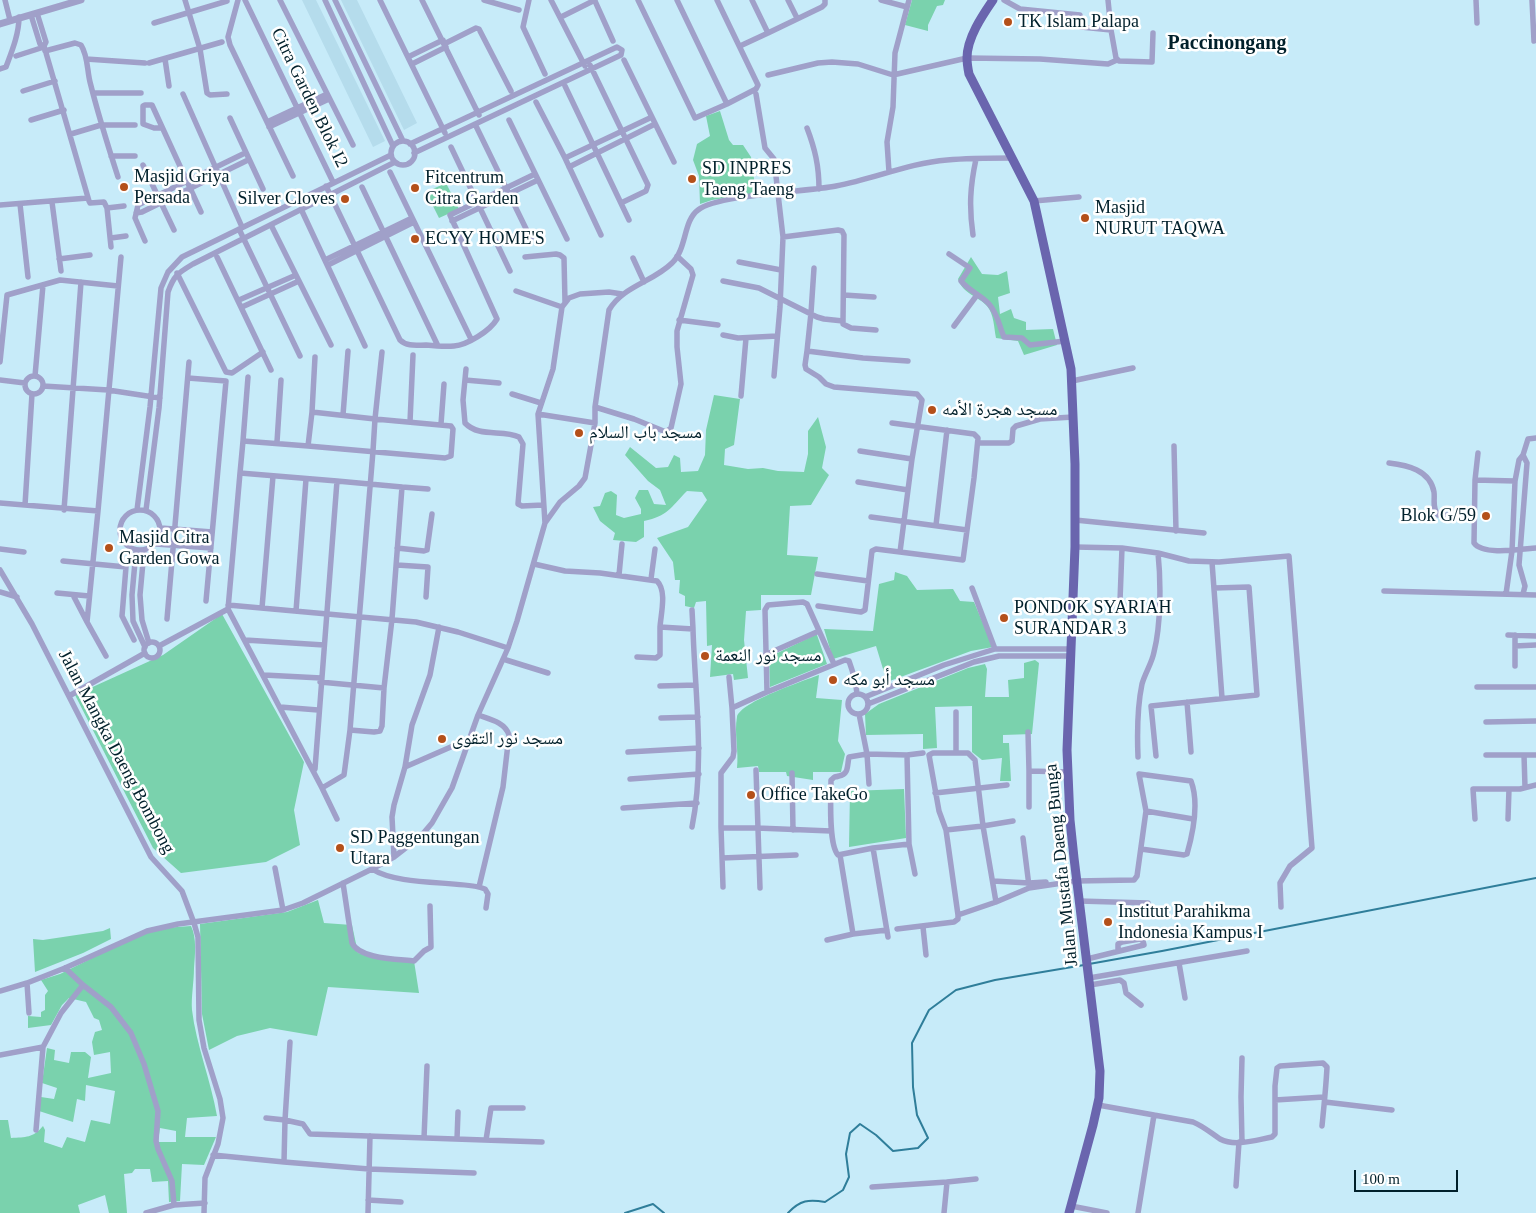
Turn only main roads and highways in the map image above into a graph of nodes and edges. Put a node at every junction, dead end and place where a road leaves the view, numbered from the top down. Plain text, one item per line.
1 (993, 0) edge
2 (1070, 1210) edge

1 - 2 main road, Jalan Mustafa Daeng Bunga

